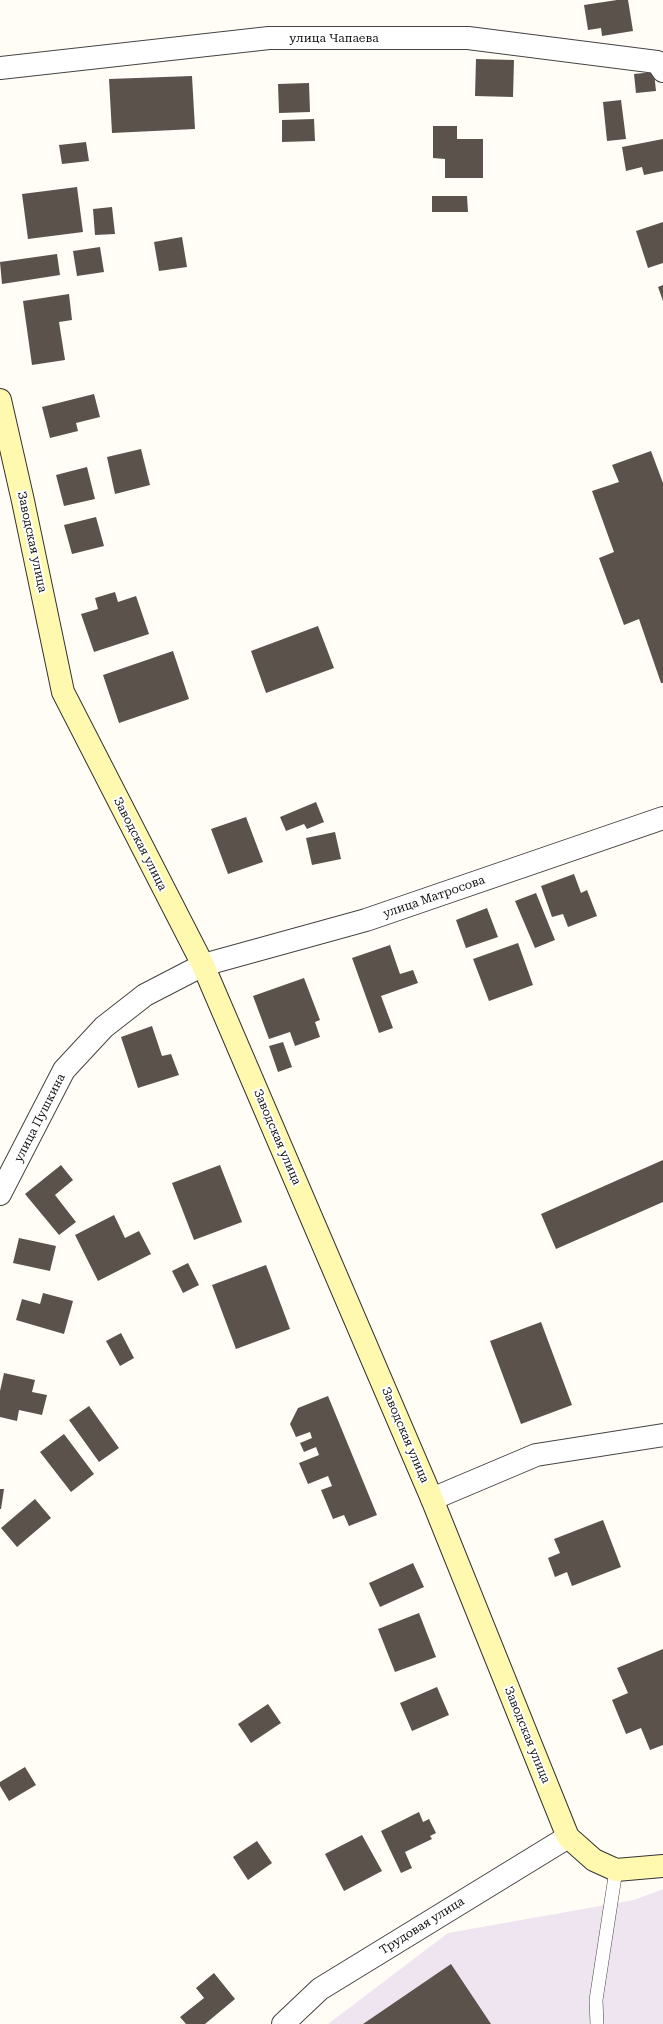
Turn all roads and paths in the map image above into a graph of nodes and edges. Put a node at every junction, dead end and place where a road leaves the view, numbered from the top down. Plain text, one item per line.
1 (0, 68) edge
2 (663, 71) edge
3 (0, 400) edge
4 (663, 818) edge
5 (203, 965) junction
6 (0, 1194) edge
7 (663, 1435) edge
8 (432, 1499) junction
9 (568, 1837) junction
10 (663, 1866) edge
11 (616, 1870) junction
12 (283, 2024) edge
13 (597, 2024) edge

1 - 2 street, улица Чапаева
3 - 5 street, Заводская улица
4 - 5 street, улица Матросова
5 - 6 street, улица Пушкина
5 - 8 street, Заводская улица
7 - 8 street
8 - 9 street, Заводская улица
9 - 11 street, Заводская улица
9 - 12 street, Трудовая улица
10 - 11 street
11 - 13 lane

